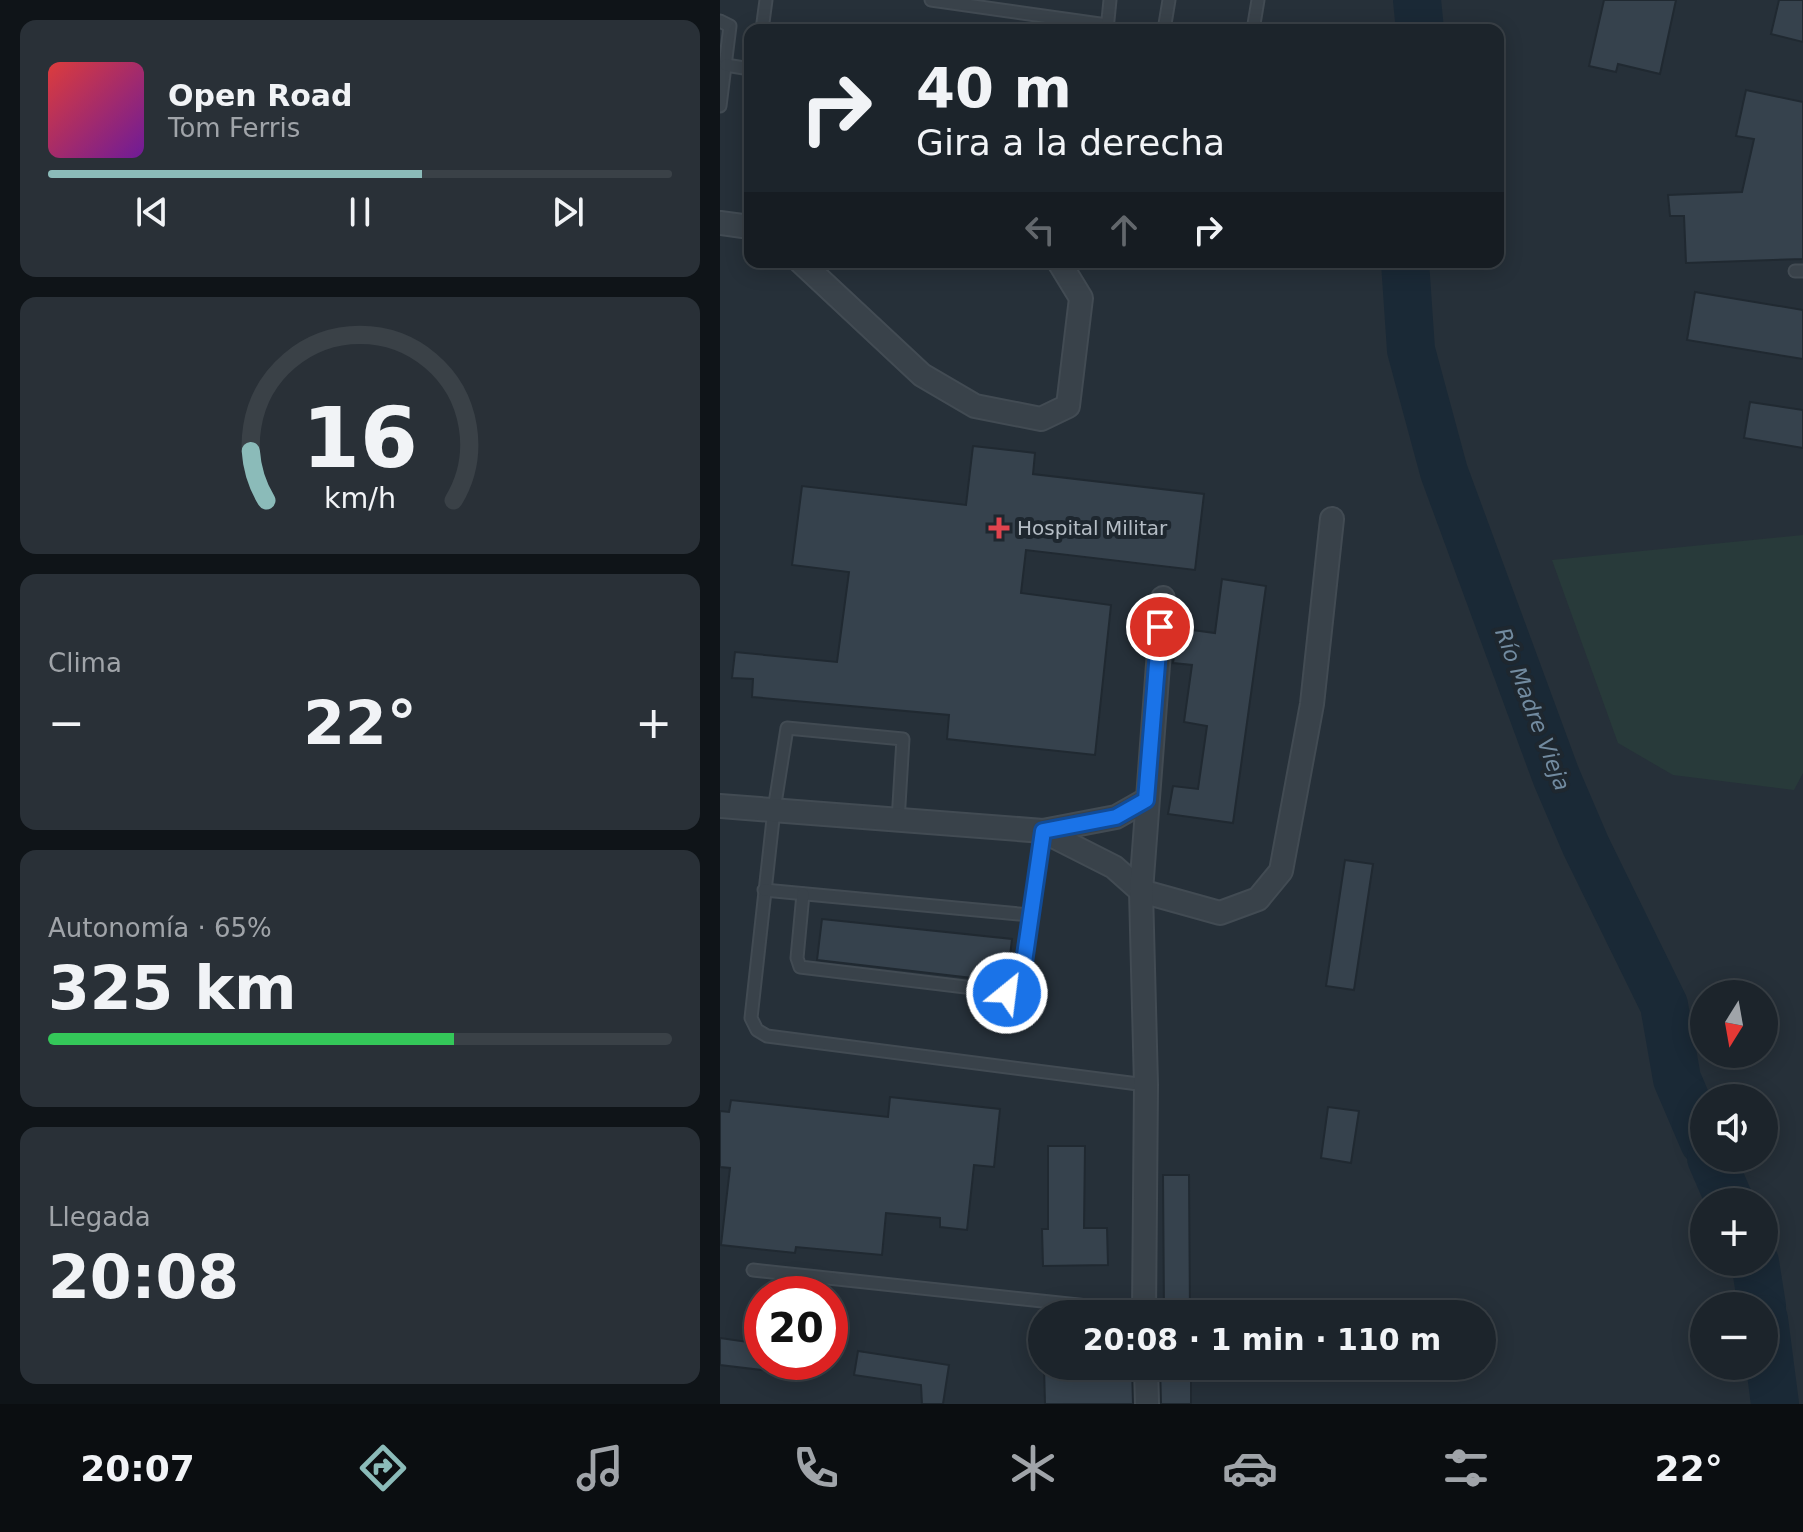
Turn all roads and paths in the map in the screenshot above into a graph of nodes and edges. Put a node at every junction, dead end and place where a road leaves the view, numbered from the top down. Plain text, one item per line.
1 (766, 0) edge
2 (931, 0) edge
3 (1110, 0) edge
4 (1169, 0) edge
5 (1258, 0) edge
6 (720, 21) edge
7 (763, 24) edge
8 (1082, 24) edge
9 (1107, 24) edge
10 (1165, 24) edge
11 (1254, 24) edge
12 (726, 65) junction
13 (744, 68) edge
14 (721, 84) edge
15 (720, 106) edge
16 (720, 223) edge
17 (744, 226) edge
18 (807, 268) edge
19 (1064, 268) edge
20 (1332, 519) dead end
21 (1163, 598) dead end
22 (1146, 800) junction
23 (720, 806) edge
24 (774, 810) junction
25 (898, 821) junction
26 (1043, 831) junction
27 (764, 890) junction
28 (1141, 891) junction
29 (803, 894) junction
30 (1030, 915) junction
31 (1146, 1085) junction
32 (753, 1270) dead end
33 (1028, 1300) edge
34 (1144, 1300) edge
35 (1146, 1380) edge
36 (1147, 1404) edge

1 - 7 lane
2 - 8 lane
3 - 9 lane
4 - 10 lane
5 - 11 lane
6 - 12 lane
12 - 13 lane
12 - 14 lane
14 - 15 lane
16 - 17 street
18 - 19 street
20 - 28 street
21 - 22 street
22 - 26 street
22 - 28 street
23 - 24 street
24 - 25 street
24 - 25 lane
24 - 27 lane
25 - 26 street
26 - 28 street
26 - 30 lane
27 - 29 lane
27 - 31 lane
28 - 31 street
29 - 30 lane
29 - 30 lane
31 - 34 street
32 - 33 lane
35 - 36 street

